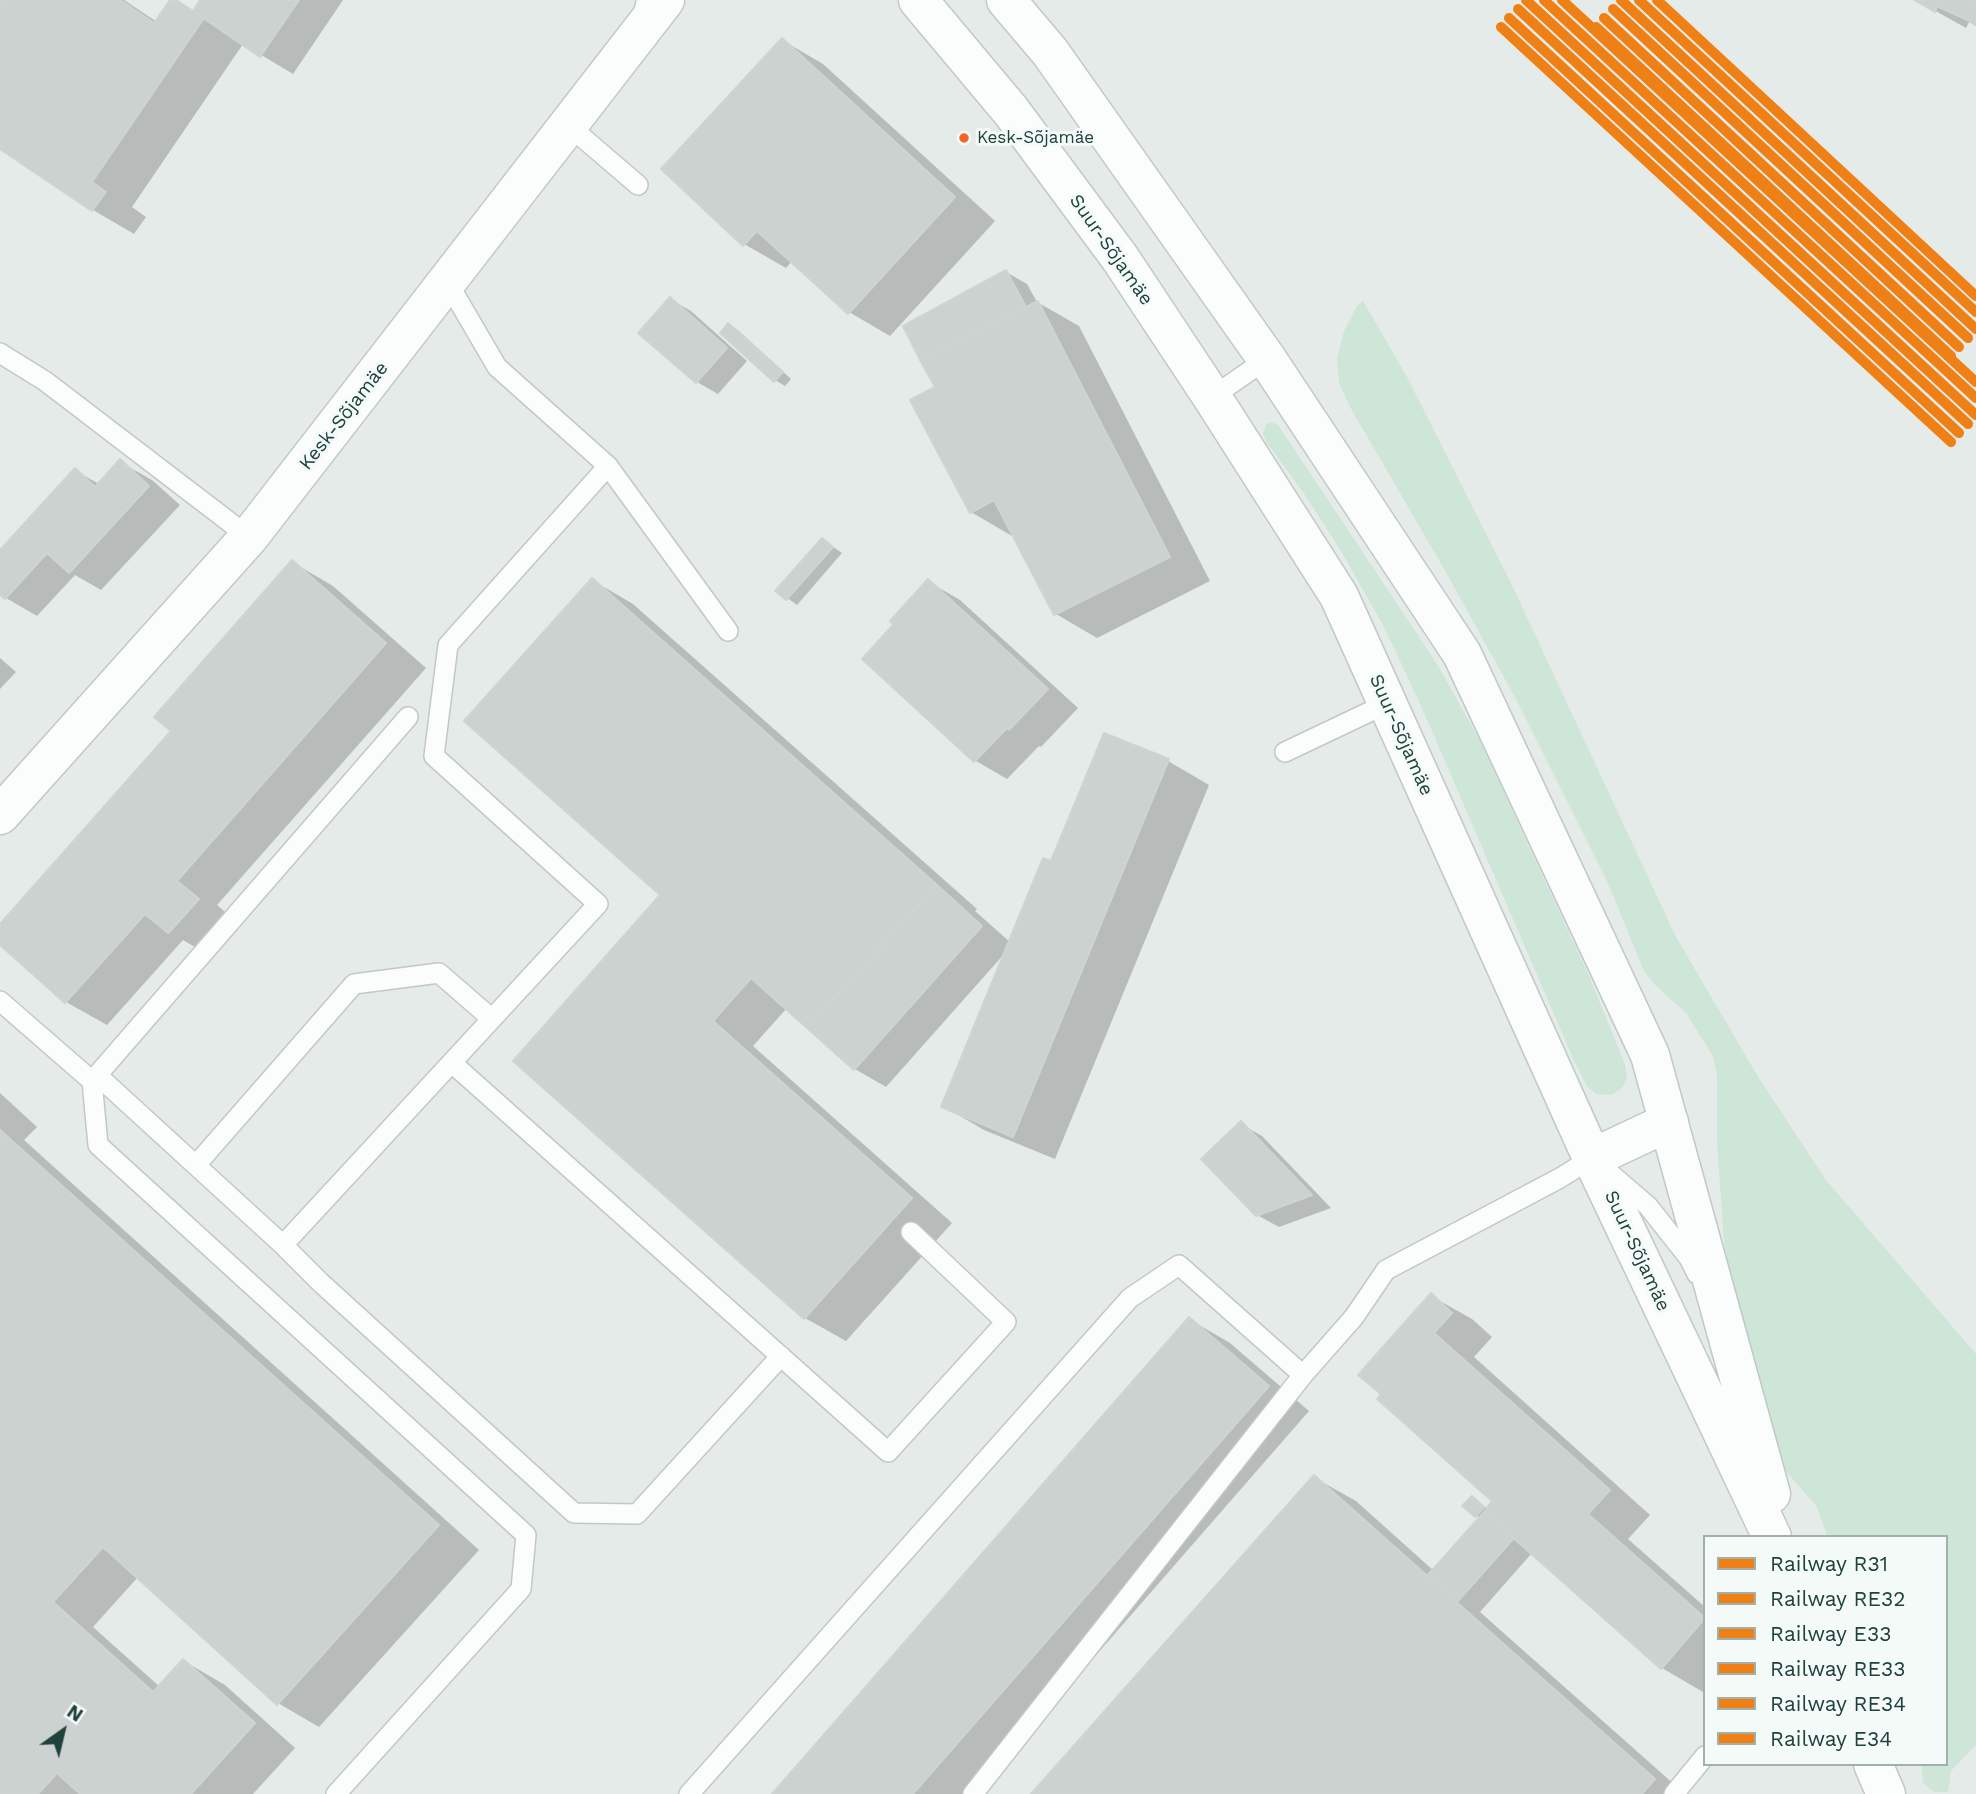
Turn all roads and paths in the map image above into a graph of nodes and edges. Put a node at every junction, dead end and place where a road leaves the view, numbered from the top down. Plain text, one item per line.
1 (918, 0) edge
2 (1006, 0) edge
3 (658, 5) edge
4 (568, 125) junction
5 (638, 185) dead end
6 (448, 283) junction
7 (0, 353) edge
8 (1267, 359) junction
9 (1212, 397) junction
10 (608, 466) junction
11 (250, 537) junction
12 (728, 631) dead end
13 (1386, 704) junction
14 (408, 718) dead end
15 (1285, 752) dead end
16 (0, 814) edge
17 (0, 1001) edge
18 (492, 1019) junction
19 (452, 1063) junction
20 (95, 1078) junction
21 (1669, 1122) junction
22 (1592, 1158) junction
23 (197, 1166) junction
24 (911, 1232) dead end
25 (283, 1245) junction
26 (1728, 1334) junction
27 (781, 1356) junction
28 (1303, 1375) junction
29 (1771, 1535) edge
30 (1782, 1535) edge
31 (1703, 1758) edge
32 (1874, 1766) edge
33 (337, 1794) edge
34 (690, 1794) edge
35 (973, 1794) edge
36 (1674, 1794) edge
37 (1886, 1794) edge

1 - 9 main road, Suur-Sõjamäe
2 - 8 main road
3 - 4 main road, Kesk-Sõjamäe
4 - 5 lane
4 - 6 main road, Kesk-Sõjamäe
6 - 10 lane
6 - 11 main road, Kesk-Sõjamäe
7 - 11 lane
8 - 9 lane
8 - 21 main road
9 - 13 main road, Suur-Sõjamäe
10 - 12 lane
10 - 18 lane
11 - 16 main road, Kesk-Sõjamäe
13 - 15 lane
13 - 22 main road, Suur-Sõjamäe
14 - 20 lane
17 - 20 lane
18 - 19 lane
18 - 23 lane
19 - 25 lane
19 - 27 lane
20 - 23 lane
20 - 33 lane
21 - 22 main road
21 - 26 main road
22 - 26 lane
22 - 28 lane
22 - 29 main road, Suur-Sõjamäe
23 - 25 lane
24 - 27 lane
25 - 27 lane
26 - 30 main road
28 - 34 lane
28 - 35 lane
31 - 36 lane
32 - 37 main road

